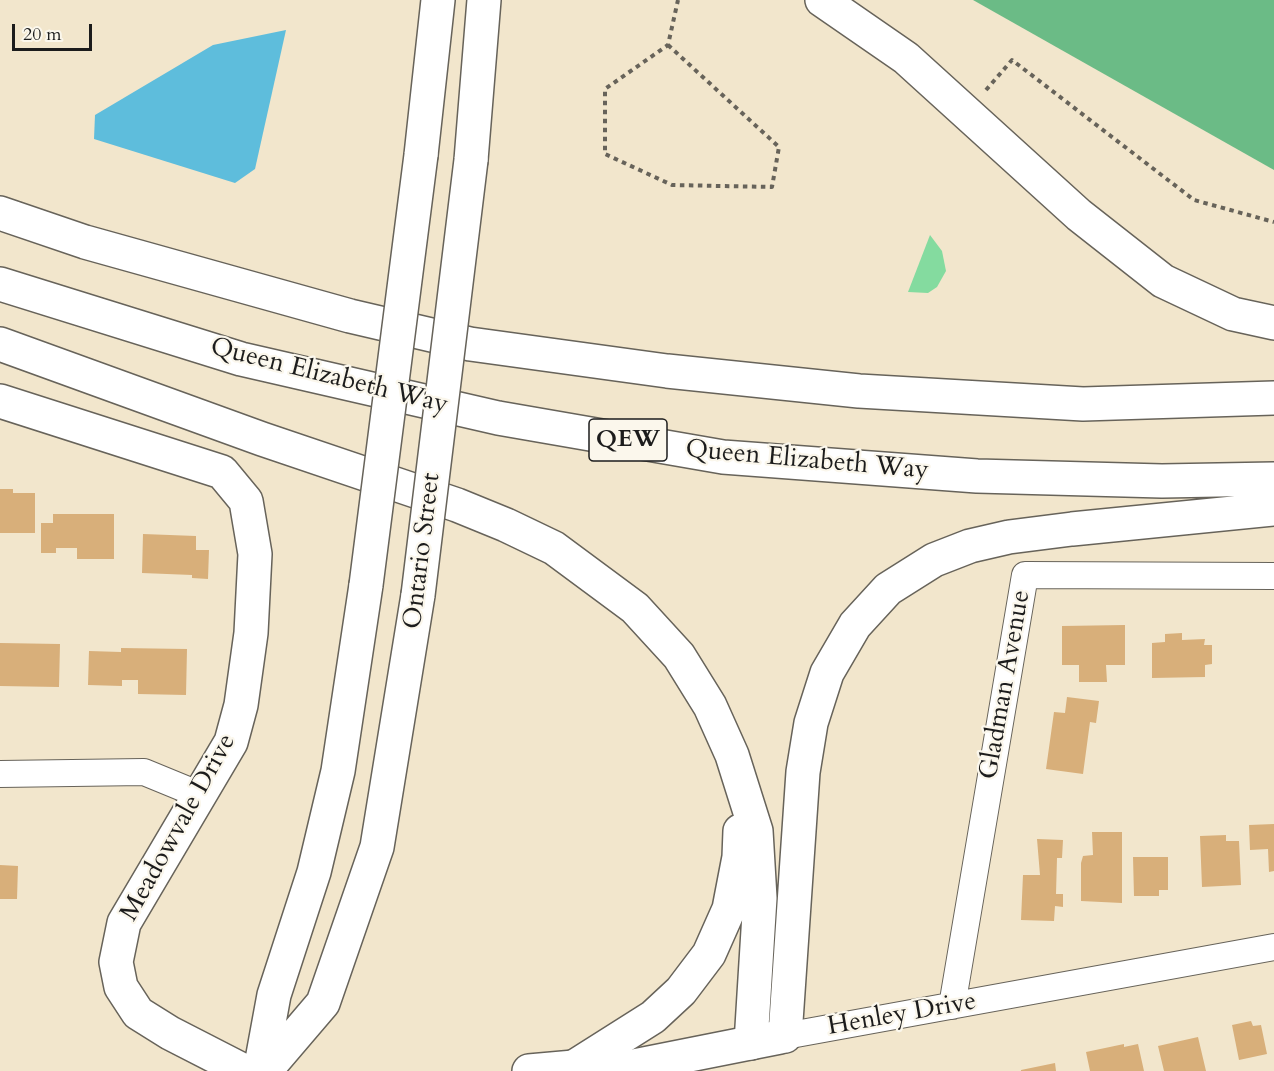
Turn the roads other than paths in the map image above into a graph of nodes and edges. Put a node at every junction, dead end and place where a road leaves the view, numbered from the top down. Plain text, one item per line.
1 (438, 0) edge
2 (484, 0) edge
3 (822, 0) edge
4 (0, 213) edge
5 (0, 284) edge
6 (1274, 323) edge
7 (0, 344) edge
8 (1274, 398) edge
9 (0, 401) edge
10 (1274, 478) edge
11 (1274, 509) edge
12 (1274, 576) edge
13 (732, 755) junction
14 (0, 774) edge
15 (200, 795) junction
16 (1274, 947) edge
17 (952, 1006) junction
18 (784, 1036) junction
19 (751, 1043) junction
20 (574, 1067) junction
21 (244, 1071) edge
22 (260, 1071) edge
23 (265, 1071) edge
24 (530, 1071) edge

1 - 22 main road, Ontario Street, bridge
2 - 23 main road, Ontario Street, bridge
3 - 6 main road
4 - 8 main road
5 - 10 main road, Queen Elizabeth Way / QEW
7 - 13 main road
9 - 15 main road, Meadowvale Drive
11 - 18 main road
12 - 17 street, Gladman Avenue
13 - 19 main road
13 - 20 main road
14 - 15 street
15 - 21 main road, Meadowvale Drive
16 - 17 street, Henley Drive
17 - 18 street, Henley Drive
18 - 19 main road, Henley Drive
19 - 20 main road, Henley Drive
20 - 24 main road, Henley Drive

